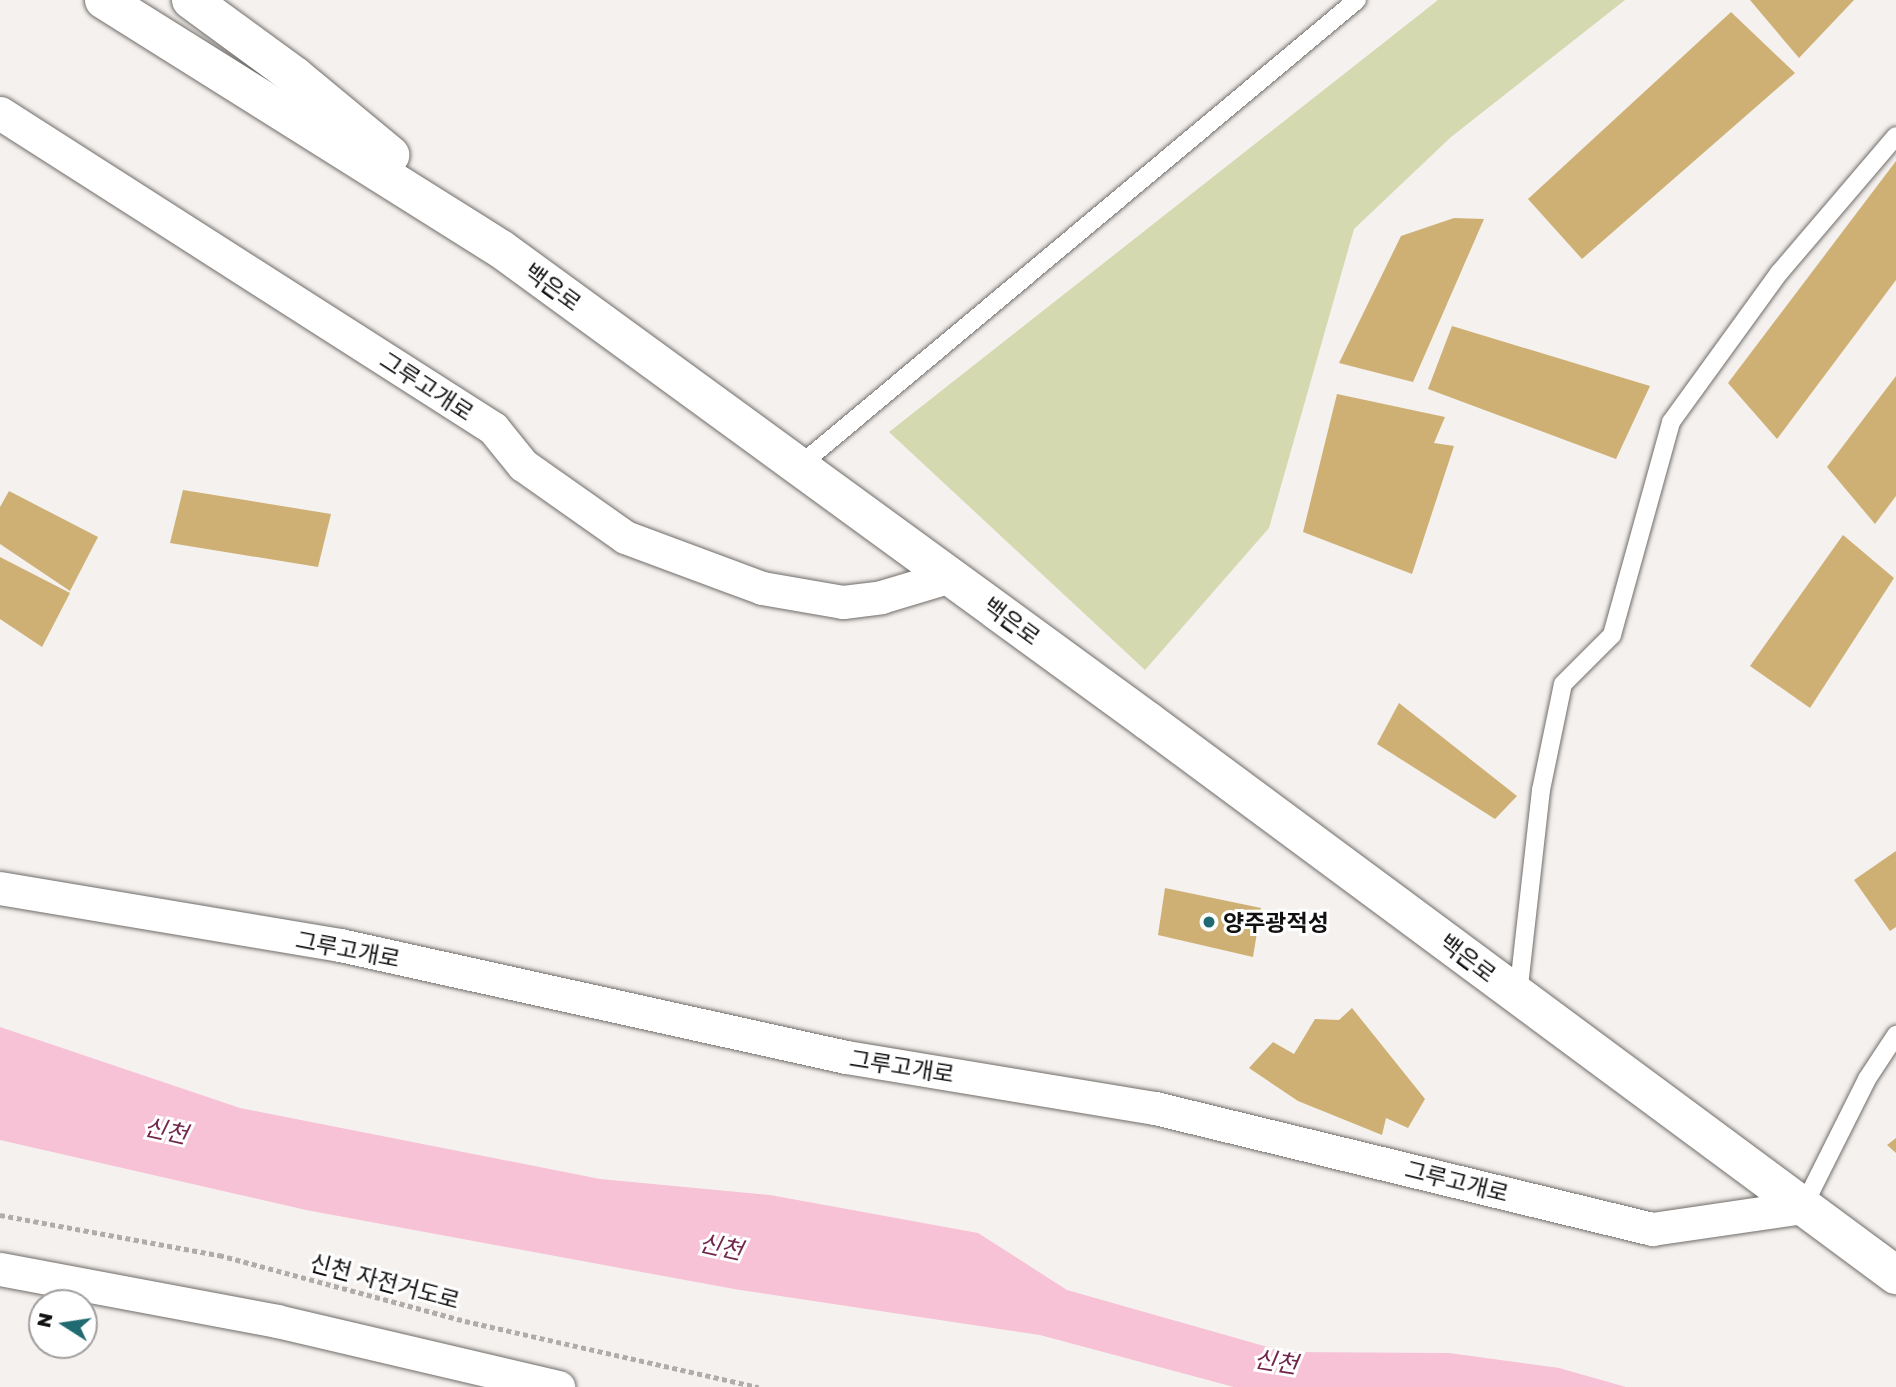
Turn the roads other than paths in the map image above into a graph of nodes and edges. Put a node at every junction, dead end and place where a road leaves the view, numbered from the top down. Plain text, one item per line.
1 (104, 0) edge
2 (191, 0) edge
3 (1357, 0) edge
4 (0, 113) edge
5 (1896, 136) edge
6 (501, 249) junction
7 (799, 466) junction
8 (951, 576) junction
9 (0, 888) edge
10 (1518, 995) junction
11 (1896, 1035) edge
12 (1803, 1207) junction
13 (0, 1269) edge
14 (1896, 1275) edge
15 (558, 1387) edge

1 - 6 main road, 백은로
2 - 6 main road
3 - 7 lane
4 - 8 street, 그루고개로
5 - 10 lane
6 - 7 main road, 백은로
7 - 8 main road, 백은로
8 - 10 main road, 백은로
9 - 12 street, 그루고개로
10 - 12 main road, 백은로
11 - 12 lane
12 - 14 main road, 백은로
13 - 15 street

